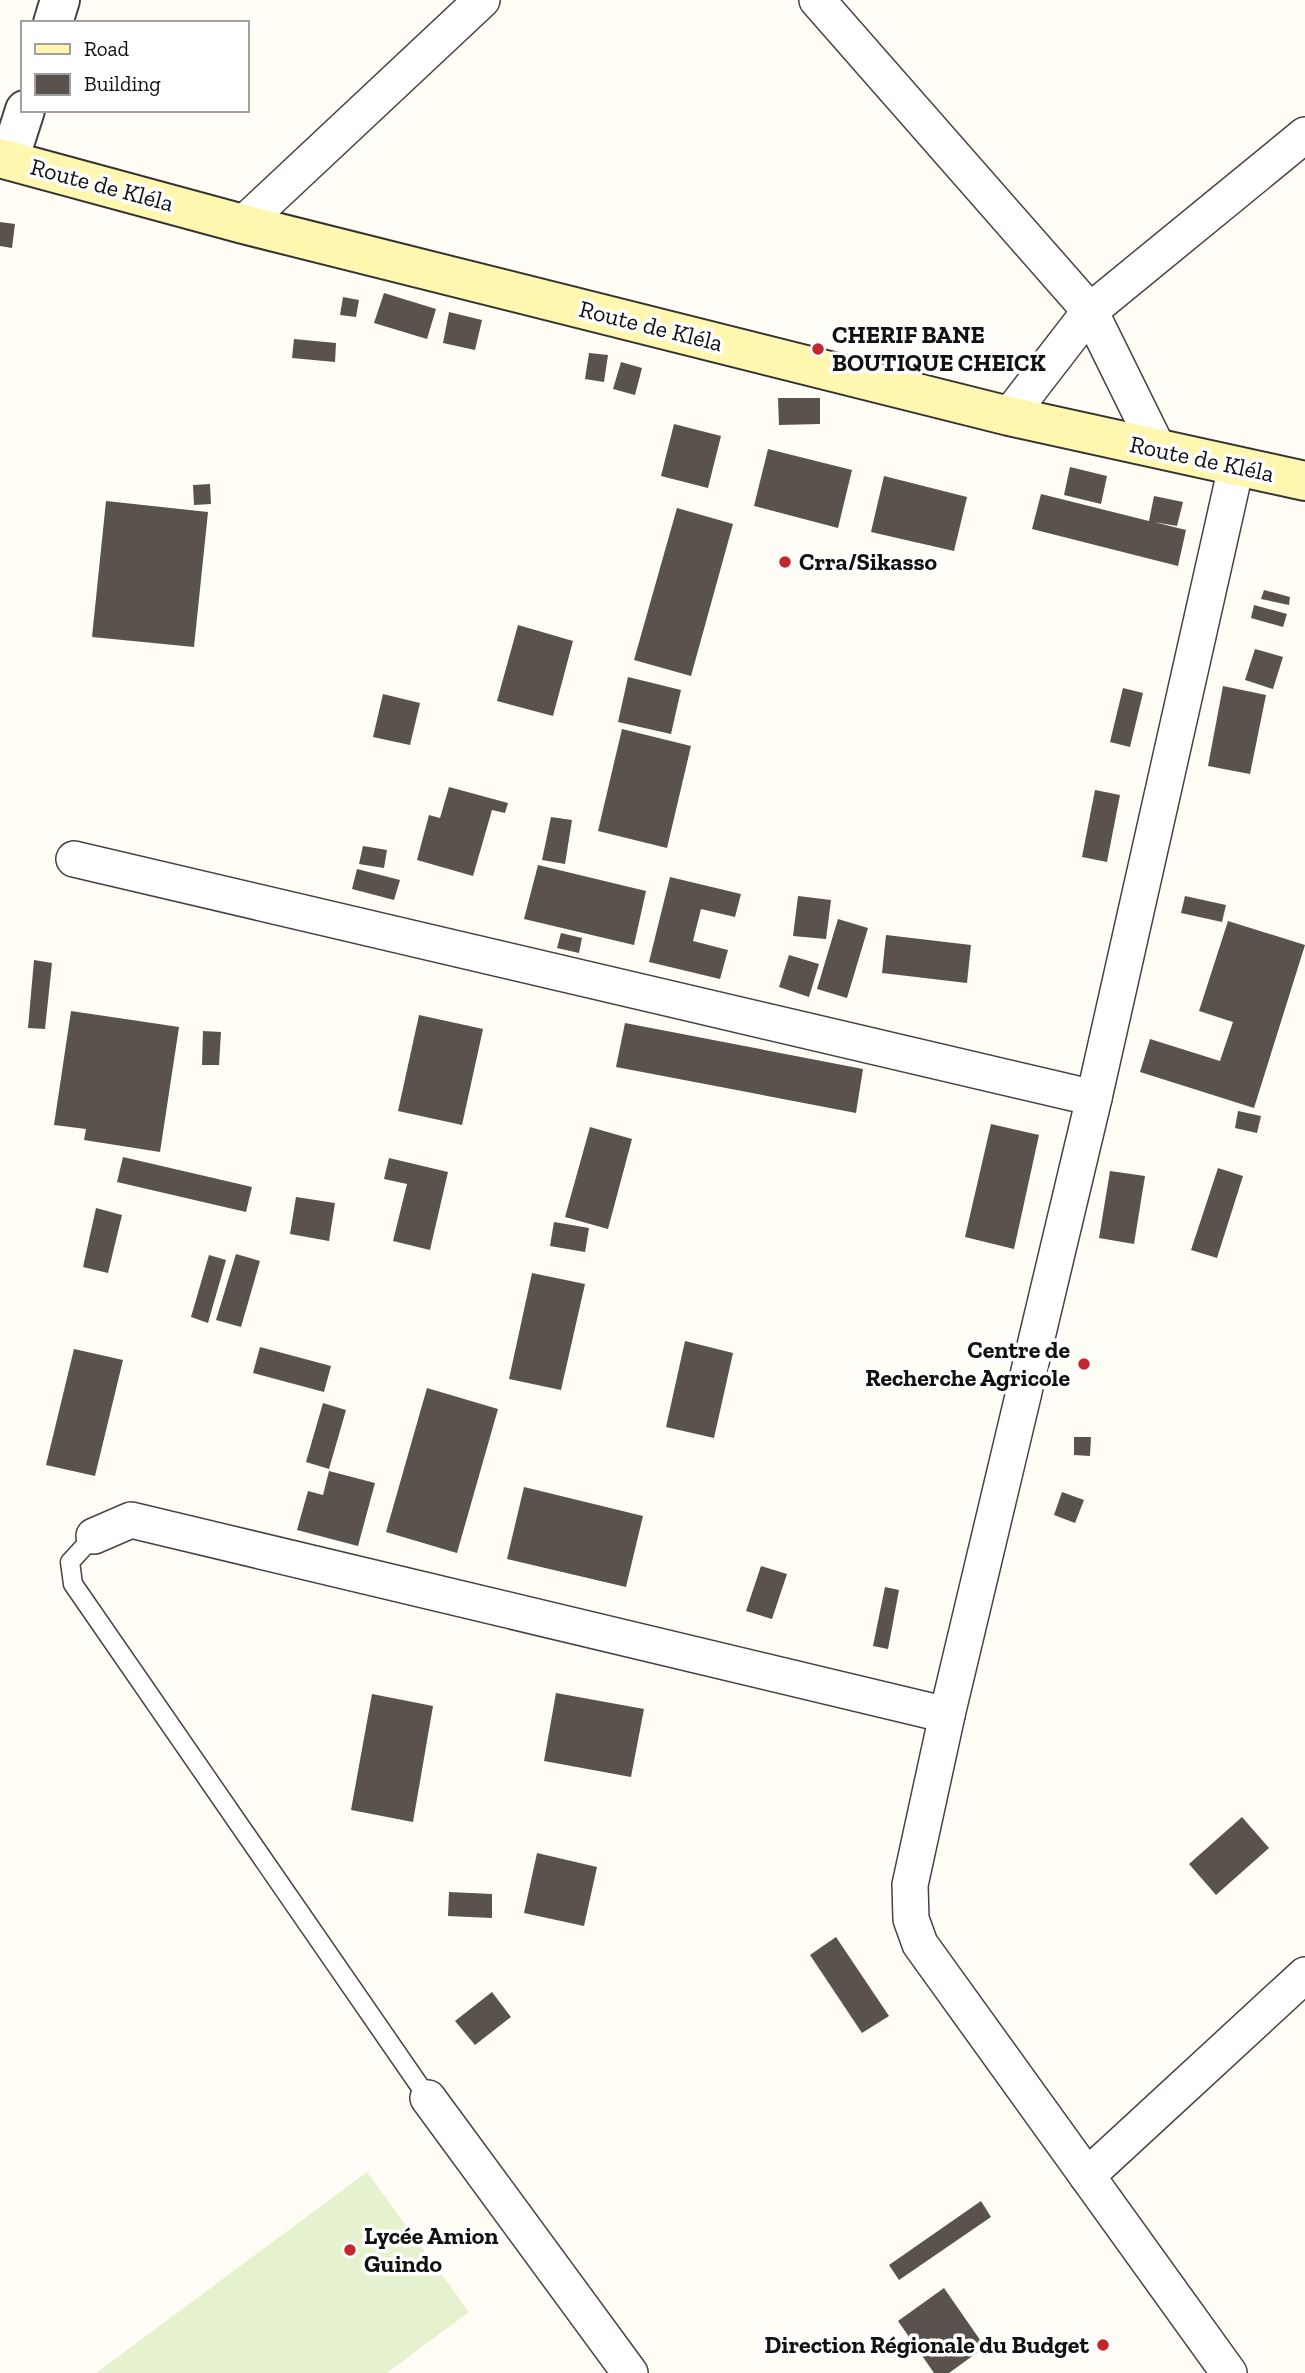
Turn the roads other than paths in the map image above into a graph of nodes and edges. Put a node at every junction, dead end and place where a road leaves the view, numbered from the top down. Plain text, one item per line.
1 (60, 0) edge
2 (482, 0) edge
3 (817, 0) edge
4 (54, 21) edge
5 (24, 112) edge
6 (1305, 135) edge
7 (4, 159) edge
8 (243, 224) junction
9 (1090, 311) junction
10 (1009, 416) junction
11 (1158, 449) junction
12 (1237, 467) junction
13 (1305, 481) edge
14 (74, 859) dead end
15 (1094, 1098) junction
16 (94, 1536) joint
17 (947, 1716) junction
18 (1305, 1975) edge
19 (428, 2098) joint
20 (1087, 2176) junction
21 (630, 2373) edge
22 (1229, 2373) edge

1 - 4 street
2 - 8 street
3 - 9 street
5 - 7 street
6 - 9 street
7 - 8 main road, Route de Kléla
8 - 10 main road, Route de Kléla
9 - 10 street
9 - 11 street
10 - 11 main road, Route de Kléla
11 - 12 main road, Route de Kléla
12 - 13 main road, Route de Kléla
12 - 15 street
14 - 15 street
15 - 17 street
16 - 17 street
16 - 19 lane
17 - 20 street
18 - 20 street
19 - 21 street
20 - 22 street

